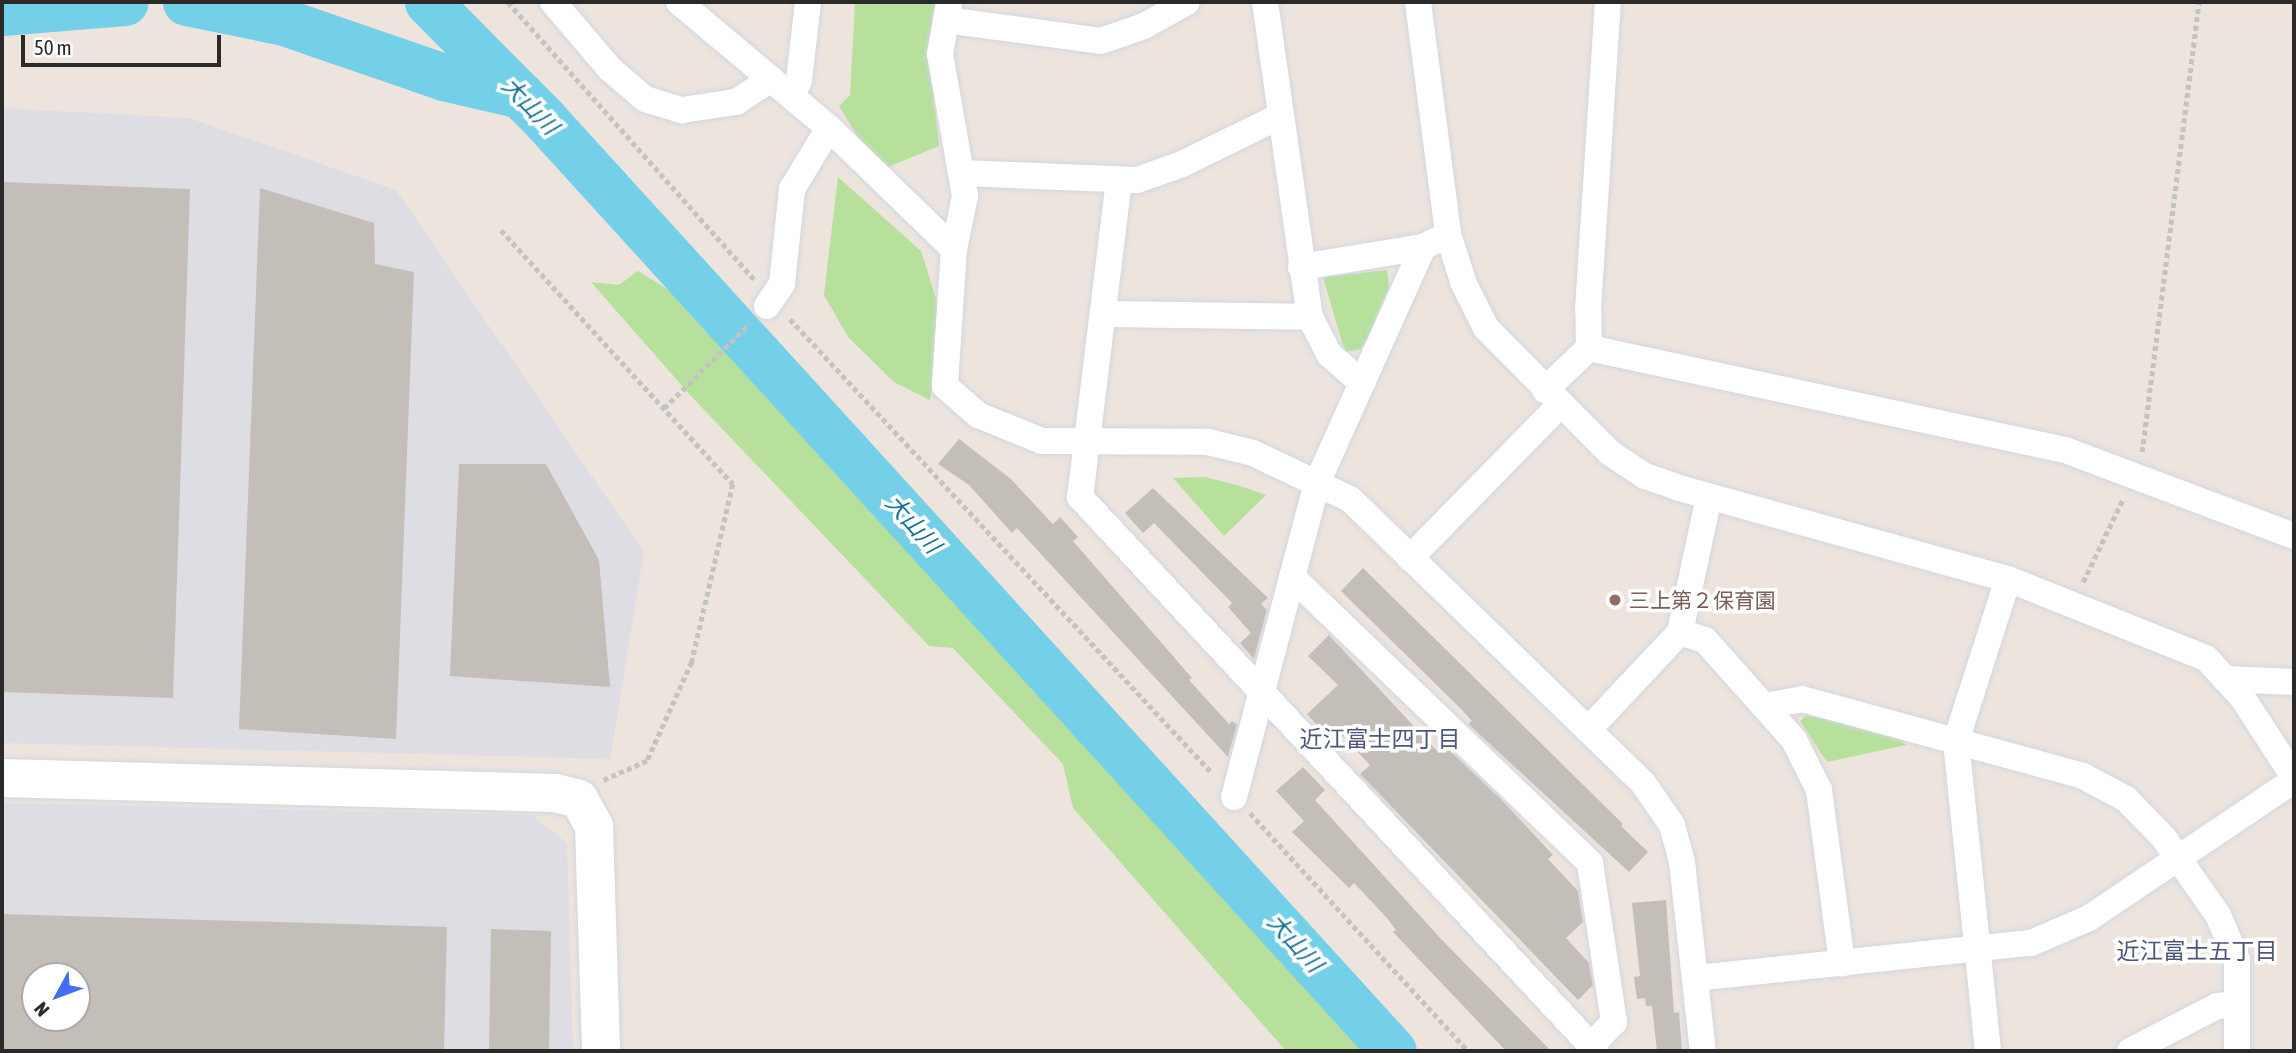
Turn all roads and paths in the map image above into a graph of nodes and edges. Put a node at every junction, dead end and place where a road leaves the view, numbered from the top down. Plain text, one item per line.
1 (508, 2) edge
2 (553, 2) edge
3 (679, 2) edge
4 (808, 2) edge
5 (1187, 2) edge
6 (1265, 2) edge
7 (1418, 2) edge
8 (1608, 2) edge
9 (2199, 2) edge
10 (947, 11) edge
11 (771, 79) junction
12 (792, 96) junction
13 (1280, 116) junction
14 (829, 128) junction
15 (961, 173) junction
16 (1119, 180) junction
17 (501, 230) dead end
18 (1448, 234) junction
19 (1423, 247) junction
20 (954, 249) junction
21 (1301, 267) junction
22 (769, 302) junction
23 (1103, 314) junction
24 (1310, 317) junction
25 (1589, 348) junction
26 (1362, 383) junction
27 (1552, 397) junction
28 (664, 408) junction
29 (1088, 441) junction
30 (2134, 476) junction
31 (1317, 484) junction
32 (1709, 497) junction
33 (2294, 536) edge
34 (1410, 558) junction
35 (1292, 577) junction
36 (2008, 579) junction
37 (2072, 604) junction
38 (1680, 632) junction
39 (2225, 679) junction
40 (2294, 682) edge
41 (1262, 692) junction
42 (1764, 706) junction
43 (1588, 730) junction
44 (1956, 741) junction
45 (2, 778) edge
46 (2294, 778) edge
47 (1234, 797) junction
48 (579, 799) junction
49 (2178, 858) junction
50 (1978, 948) junction
51 (1842, 962) junction
52 (1696, 978) junction
53 (2237, 1004) junction
54 (1593, 1049) edge
55 (601, 1051) edge
56 (1468, 1051) edge
57 (1703, 1051) edge
58 (1988, 1051) edge
59 (2130, 1051) edge
60 (2237, 1051) edge

1 - 22 path
2 - 11 street
3 - 11 street
4 - 12 street
5 - 10 street
6 - 13 street
7 - 18 street
8 - 25 street
9 - 30 path
10 - 15 street
11 - 12 street
12 - 14 street
13 - 16 street
13 - 21 street
14 - 20 street
14 - 22 street
15 - 16 street
15 - 20 street
16 - 23 street
17 - 28 path
18 - 19 street
18 - 27 street
19 - 21 street
19 - 26 street
20 - 29 street
21 - 24 street
22 - 28 path
22 - 47 path
23 - 24 street
23 - 29 street
24 - 26 street
25 - 27 street
25 - 30 street
26 - 31 street
27 - 32 street
27 - 34 street
28 - 48 path
29 - 31 street
29 - 41 street
30 - 33 street
30 - 37 path
31 - 34 street
31 - 35 street
32 - 36 street
32 - 38 street
34 - 43 street
35 - 41 street
35 - 54 street
36 - 37 street
36 - 44 street
37 - 39 street
38 - 42 street
38 - 43 street
39 - 40 street
39 - 46 street
41 - 47 street
41 - 54 street
42 - 44 street
42 - 51 street
43 - 52 street
44 - 49 street
44 - 50 street
45 - 48 street
46 - 49 street
47 - 56 path
48 - 55 street
49 - 50 street
49 - 53 street
50 - 51 street
50 - 58 street
51 - 52 street
52 - 57 street
53 - 59 street
53 - 60 street

